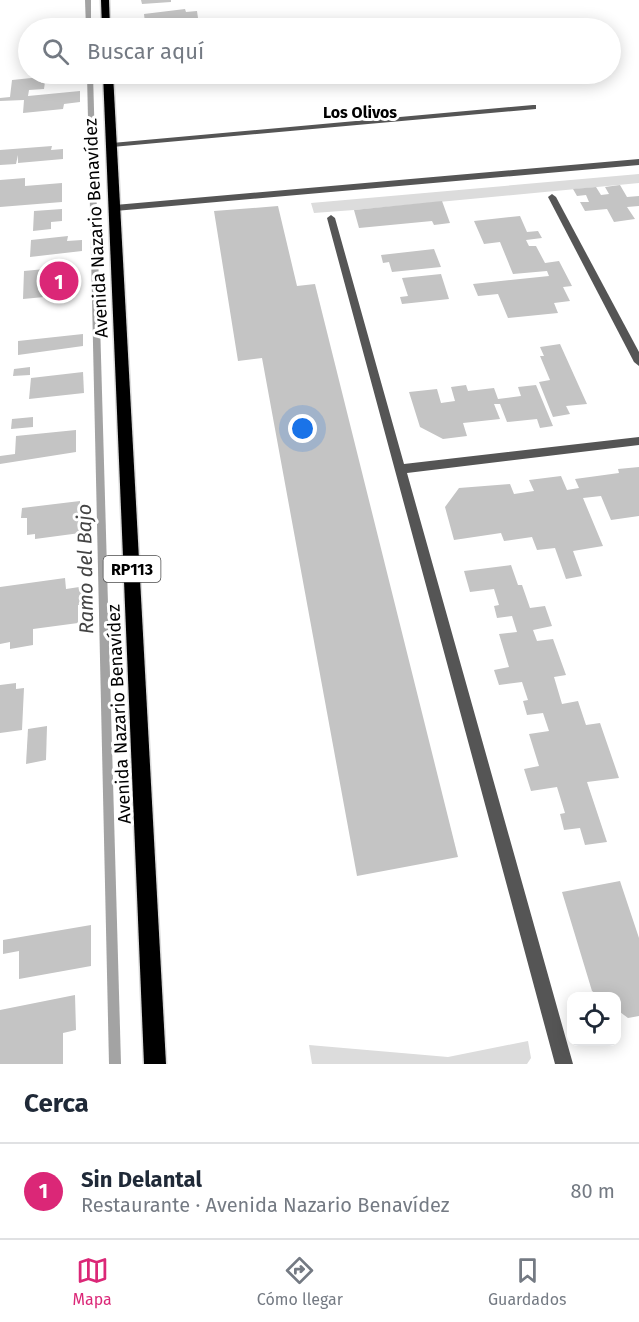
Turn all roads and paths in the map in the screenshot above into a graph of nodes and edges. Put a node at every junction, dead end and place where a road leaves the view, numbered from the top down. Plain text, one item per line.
1 (105, 0) edge
2 (106, 18) edge
3 (109, 84) edge
4 (533, 107) dead end
5 (112, 145) junction
6 (639, 162) edge
7 (552, 197) dead end
8 (114, 208) junction
9 (331, 218) dead end
10 (639, 362) edge
11 (639, 441) edge
12 (400, 469) junction
13 (155, 1064) edge
14 (564, 1064) edge

1 - 2 main road
3 - 5 main road, Avenida Nazario Benavídez / RP113
4 - 5 street
5 - 8 main road, Avenida Nazario Benavídez / RP113
6 - 8 street
7 - 10 street
8 - 13 main road, Avenida Nazario Benavídez / RP113
9 - 12 street
11 - 12 street
12 - 14 street

